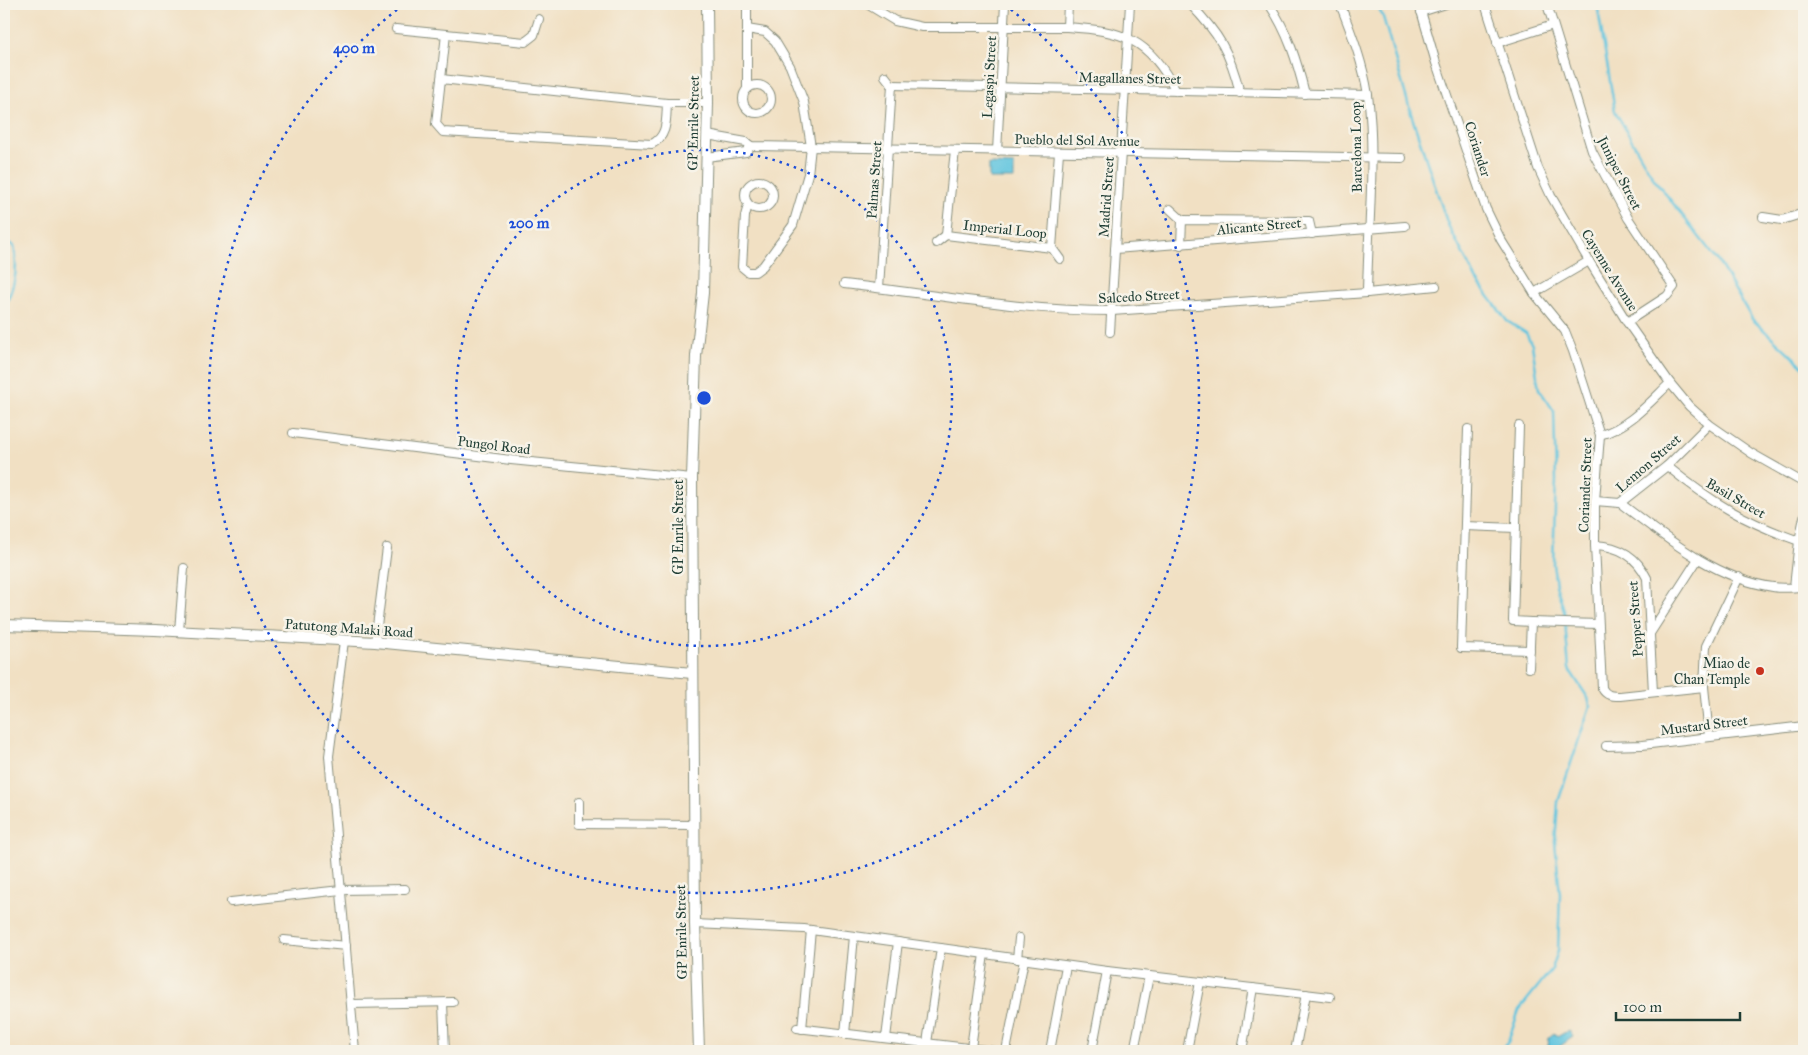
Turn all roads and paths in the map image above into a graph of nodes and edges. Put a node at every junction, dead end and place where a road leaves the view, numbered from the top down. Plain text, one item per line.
1 (707, 4) edge
2 (746, 4) edge
3 (867, 4) edge
4 (1005, 4) edge
5 (1068, 4) edge
6 (1130, 4) edge
7 (1190, 4) edge
8 (1269, 4) edge
9 (1340, 4) edge
10 (1446, 4) edge
11 (1485, 4) edge
12 (1547, 4) edge
13 (1420, 8) edge
14 (539, 19) dead end
15 (1552, 25) junction
16 (1004, 27) junction
17 (1067, 27) junction
18 (396, 29) dead end
19 (747, 29) junction
20 (446, 34) junction
21 (1128, 36) junction
22 (1497, 43) junction
23 (884, 76) dead end
24 (441, 79) junction
25 (892, 85) junction
26 (1001, 88) junction
27 (747, 89) dead end
28 (1125, 90) junction
29 (1176, 92) junction
30 (1240, 93) junction
31 (1304, 94) junction
32 (1368, 95) junction
33 (667, 103) junction
34 (708, 103) junction
35 (707, 135) junction
36 (752, 146) junction
37 (811, 147) junction
38 (889, 149) junction
39 (955, 150) junction
40 (997, 151) junction
41 (1059, 152) junction
42 (1122, 153) junction
43 (706, 157) junction
44 (1370, 157) junction
45 (1402, 158) dead end
46 (748, 205) dead end
47 (1170, 209) dead end
48 (1804, 213) edge
49 (1762, 217) dead end
50 (1182, 220) junction
51 (1405, 226) dead end
52 (1368, 230) junction
53 (1312, 234) junction
54 (946, 235) junction
55 (936, 243) dead end
56 (1181, 245) junction
57 (1052, 248) junction
58 (1115, 249) junction
59 (1060, 258) dead end
60 (1589, 261) junction
61 (844, 284) dead end
62 (1436, 286) dead end
63 (879, 288) junction
64 (1534, 292) junction
65 (1367, 293) junction
66 (1112, 311) junction
67 (1627, 322) junction
68 (1110, 332) dead end
69 (1670, 383) junction
70 (1709, 424) junction
71 (1519, 426) dead end
72 (1468, 429) dead end
73 (293, 433) dead end
74 (1600, 435) junction
75 (1667, 466) junction
76 (692, 478) junction
77 (1804, 483) edge
78 (1595, 501) junction
79 (1620, 503) junction
80 (1804, 516) edge
81 (1465, 526) junction
82 (1516, 528) junction
83 (1799, 541) junction
84 (1595, 545) junction
85 (387, 548) dead end
86 (1698, 559) junction
87 (184, 568) dead end
88 (1739, 577) junction
89 (1794, 587) junction
90 (1804, 588) edge
91 (1531, 622) junction
92 (1598, 624) junction
93 (4, 625) edge
94 (179, 632) junction
95 (1649, 635) junction
96 (344, 642) junction
97 (375, 642) junction
98 (1530, 650) junction
99 (1529, 668) dead end
100 (692, 673) junction
101 (1704, 687) junction
102 (1653, 692) junction
103 (1804, 726) edge
104 (1709, 736) junction
105 (1606, 746) dead end
106 (579, 802) dead end
107 (694, 825) junction
108 (405, 889) dead end
109 (341, 890) junction
110 (231, 902) dead end
111 (695, 924) junction
112 (811, 930) junction
113 (854, 936) junction
114 (1019, 938) dead end
115 (284, 940) dead end
116 (898, 942) junction
117 (346, 946) junction
118 (941, 948) junction
119 (984, 954) junction
120 (1020, 959) junction
121 (1066, 966) junction
122 (1108, 971) junction
123 (1149, 976) junction
124 (1200, 982) junction
125 (1253, 988) junction
126 (1306, 994) junction
127 (1330, 997) dead end
128 (453, 1002) dead end
129 (443, 1003) junction
130 (352, 1004) junction
131 (845, 1034) junction
132 (886, 1038) junction
133 (927, 1043) junction
134 (971, 1048) junction
135 (355, 1051) edge
136 (446, 1051) edge
137 (699, 1051) edge
138 (994, 1051) edge
139 (1006, 1051) edge
140 (1050, 1051) edge
141 (1092, 1051) edge
142 (1134, 1051) edge
143 (1187, 1051) edge
144 (1242, 1051) edge
145 (1295, 1051) edge

1 - 34 street, GP Enrile Street
2 - 19 street
3 - 16 street
4 - 16 street, Legaspi Street
5 - 17 street
6 - 21 street, Madrid Street
7 - 30 street
8 - 31 street
9 - 32 street, Barcelona Loop
10 - 13 street
11 - 22 street, Cayenne Avenue
12 - 15 street, Juniper Street
13 - 64 street, Coriander
14 - 20 street
15 - 22 street
15 - 67 street, Juniper Street
16 - 17 street
16 - 26 street, Legaspi Street
17 - 21 street
18 - 20 street
19 - 27 street
19 - 37 street
20 - 24 street
21 - 28 street, Madrid Street
21 - 29 street
22 - 60 street, Cayenne Avenue
23 - 25 street
24 - 33 street
24 - 33 street
25 - 26 street, Magallanes Street
25 - 38 street, Palmas Street
26 - 28 street, Magallanes Street
26 - 40 street, Legaspi Street
28 - 29 street, Magallanes Street
28 - 42 street, Madrid Street
29 - 30 street, Magallanes Street
30 - 31 street, Magallanes Street
31 - 32 street, Magallanes Street
32 - 44 street, Barcelona Loop
33 - 34 street
34 - 35 street, GP Enrile Street
35 - 36 street, Pueblo del Sol Avenue
35 - 43 street, GP Enrile Street
36 - 37 street, Pueblo del Sol Avenue
36 - 43 street, Pueblo del Sol Avenue
37 - 38 street, Pueblo del Sol Avenue
37 - 46 street
38 - 39 street, Pueblo del Sol Avenue
38 - 63 street, Palmas Street
39 - 40 street, Pueblo del Sol Avenue
39 - 54 street, Imperial Loop
40 - 41 street, Pueblo del Sol Avenue
41 - 42 street, Pueblo del Sol Avenue
41 - 57 street, Imperial Loop
42 - 44 street, Pueblo del Sol Avenue
42 - 58 street, Madrid Street
43 - 76 street, GP Enrile Street
44 - 45 street, Pueblo del Sol Avenue
44 - 52 street, Barcelona Loop
47 - 50 street
48 - 49 street
50 - 53 street
50 - 56 street
51 - 52 street, Alicante Street
52 - 53 street, Alicante Street
52 - 65 street, Barcelona Loop
53 - 56 street, Alicante Street
54 - 55 street
54 - 57 street, Imperial Loop
56 - 58 street, Alicante Street
57 - 59 street
58 - 66 street, Madrid Street
60 - 64 street
60 - 67 street, Cayenne Avenue
61 - 63 street, Salcedo Street
62 - 65 street, Salcedo Street
63 - 66 street, Salcedo Street
64 - 74 street, Coriander Street
65 - 66 street, Salcedo Street
66 - 68 street, Madrid Street
67 - 69 street, Cayenne Avenue
69 - 70 street, Cayenne Avenue
69 - 74 street
70 - 75 street, Lemon Street
70 - 77 street, Cayenne Avenue
71 - 82 street
72 - 81 street
73 - 76 street, Pungol Road
74 - 78 street, Coriander Street
75 - 79 street, Lemon Street
75 - 83 street, Basil Street
76 - 100 street, GP Enrile Street
78 - 79 street, Lemon Street
78 - 84 street, Coriander Street
79 - 86 street
80 - 83 street
81 - 82 street
81 - 98 street
82 - 91 street
83 - 89 street
84 - 92 street, Coriander Street
84 - 95 street, Pepper Street
85 - 97 street
86 - 88 street
86 - 95 street
87 - 94 street
88 - 89 street
88 - 101 street
89 - 90 street
91 - 92 street
91 - 98 street
92 - 102 street, Coriander Street
93 - 94 street, Patutong Malaki Road
94 - 96 street, Patutong Malaki Road
95 - 102 street, Pepper Street
96 - 97 street, Patutong Malaki Road
96 - 109 street
97 - 100 street, Patutong Malaki Road
98 - 99 street
100 - 107 street, GP Enrile Street
101 - 102 street
101 - 104 street
103 - 104 street, Mustard Street
104 - 105 street, Mustard Street
106 - 107 street
107 - 111 street, GP Enrile Street
108 - 109 street
109 - 110 street
109 - 117 street
111 - 112 street
111 - 137 street, GP Enrile Street
112 - 113 street
112 - 131 street
113 - 116 street
113 - 131 street
114 - 120 street
115 - 117 street
116 - 118 street
116 - 132 street
117 - 130 street
118 - 119 street
118 - 133 street
119 - 120 street
119 - 134 street
120 - 121 street
120 - 139 street
121 - 122 street
121 - 140 street
122 - 123 street
122 - 141 street
123 - 124 street
123 - 142 street
124 - 125 street
124 - 143 street
125 - 126 street
125 - 144 street
126 - 127 street
126 - 145 street
128 - 129 street
129 - 130 street
129 - 136 street
130 - 135 street
131 - 132 street
132 - 133 street
133 - 134 street
134 - 138 street

